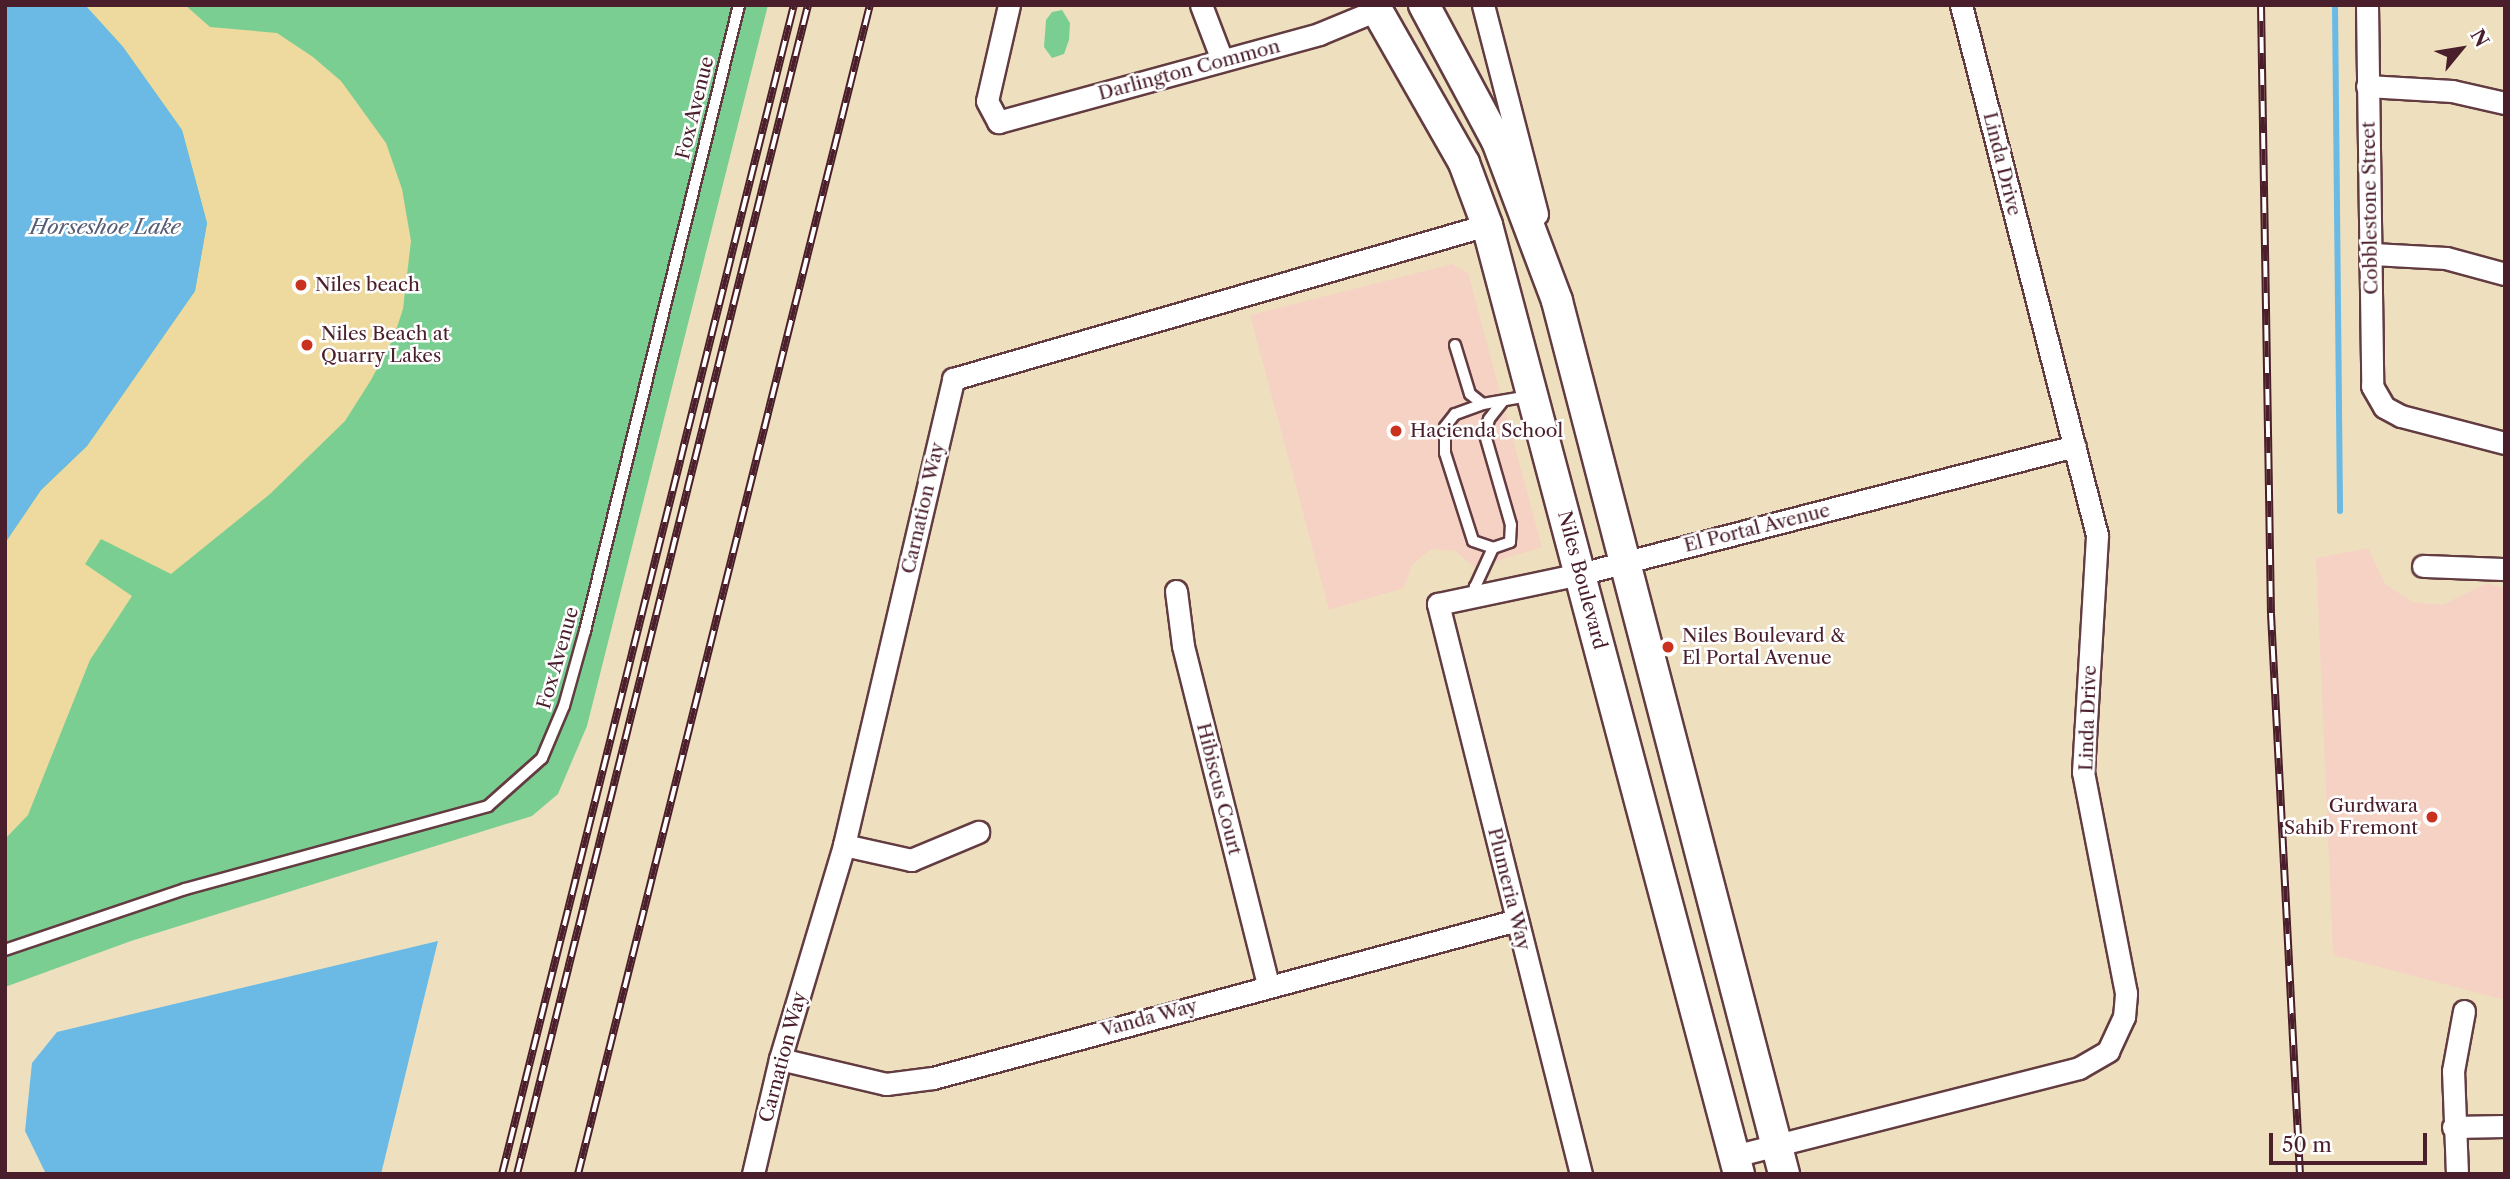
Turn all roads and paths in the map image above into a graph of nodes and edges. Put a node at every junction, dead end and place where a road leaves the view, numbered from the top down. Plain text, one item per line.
1 (738, 5) edge
2 (1010, 5) edge
3 (1200, 5) edge
4 (1424, 5) edge
5 (1483, 5) edge
6 (1961, 5) edge
7 (2367, 5) edge
8 (1377, 7) edge
9 (1440, 35) junction
10 (1222, 60) junction
11 (2367, 86) junction
12 (2505, 103) edge
13 (1487, 225) junction
14 (2373, 254) junction
15 (2505, 274) edge
16 (1557, 301) junction
17 (1455, 345) dead end
18 (1532, 396) junction
19 (1503, 401) junction
20 (1483, 404) junction
21 (2505, 443) edge
22 (2075, 446) junction
23 (1493, 548) junction
24 (1623, 563) junction
25 (2423, 566) dead end
26 (2505, 569) edge
27 (1580, 574) junction
28 (1176, 591) dead end
29 (1478, 595) junction
30 (1438, 604) joint
31 (978, 832) dead end
32 (844, 845) junction
33 (1517, 920) junction
34 (5, 950) edge
35 (1268, 985) junction
36 (2464, 1011) dead end
37 (780, 1059) junction
38 (2505, 1126) edge
39 (2453, 1127) junction
40 (1777, 1145) junction
41 (1736, 1165) edge
42 (753, 1174) edge
43 (1581, 1174) edge
44 (1784, 1174) edge
45 (2457, 1174) edge

1 - 34 lane, Fox Avenue
2 - 10 street, Darlington Common
3 - 10 street
4 - 9 main road
5 - 16 street
6 - 22 street, Linda Drive
7 - 11 street, Cobblestone Street
8 - 9 main road
8 - 10 street, Darlington Common
8 - 13 main road, Niles Boulevard
9 - 16 main road
11 - 12 street
11 - 14 street, Cobblestone Street
13 - 18 main road, Niles Boulevard
13 - 32 street, Carnation Way
14 - 15 street
14 - 21 street, Cobblestone Street
16 - 24 main road
17 - 20 lane
18 - 19 lane
18 - 27 main road, Niles Boulevard
19 - 20 lane
19 - 23 lane
20 - 23 lane
22 - 24 street, El Portal Avenue
22 - 40 street, Linda Drive
23 - 29 lane
24 - 27 street, El Portal Avenue
24 - 40 main road
25 - 26 street
27 - 29 street, El Portal Avenue
27 - 41 main road, Niles Boulevard
28 - 35 street, Hibiscus Court
29 - 30 street, El Portal Avenue
30 - 33 street, Plumeria Way
31 - 32 street
32 - 37 street, Carnation Way
33 - 35 street, Vanda Way
33 - 43 street, Plumeria Way
35 - 37 street, Vanda Way
36 - 39 street
37 - 42 street, Carnation Way
38 - 39 street
39 - 45 street
40 - 41 street, Linda Drive
40 - 44 main road

